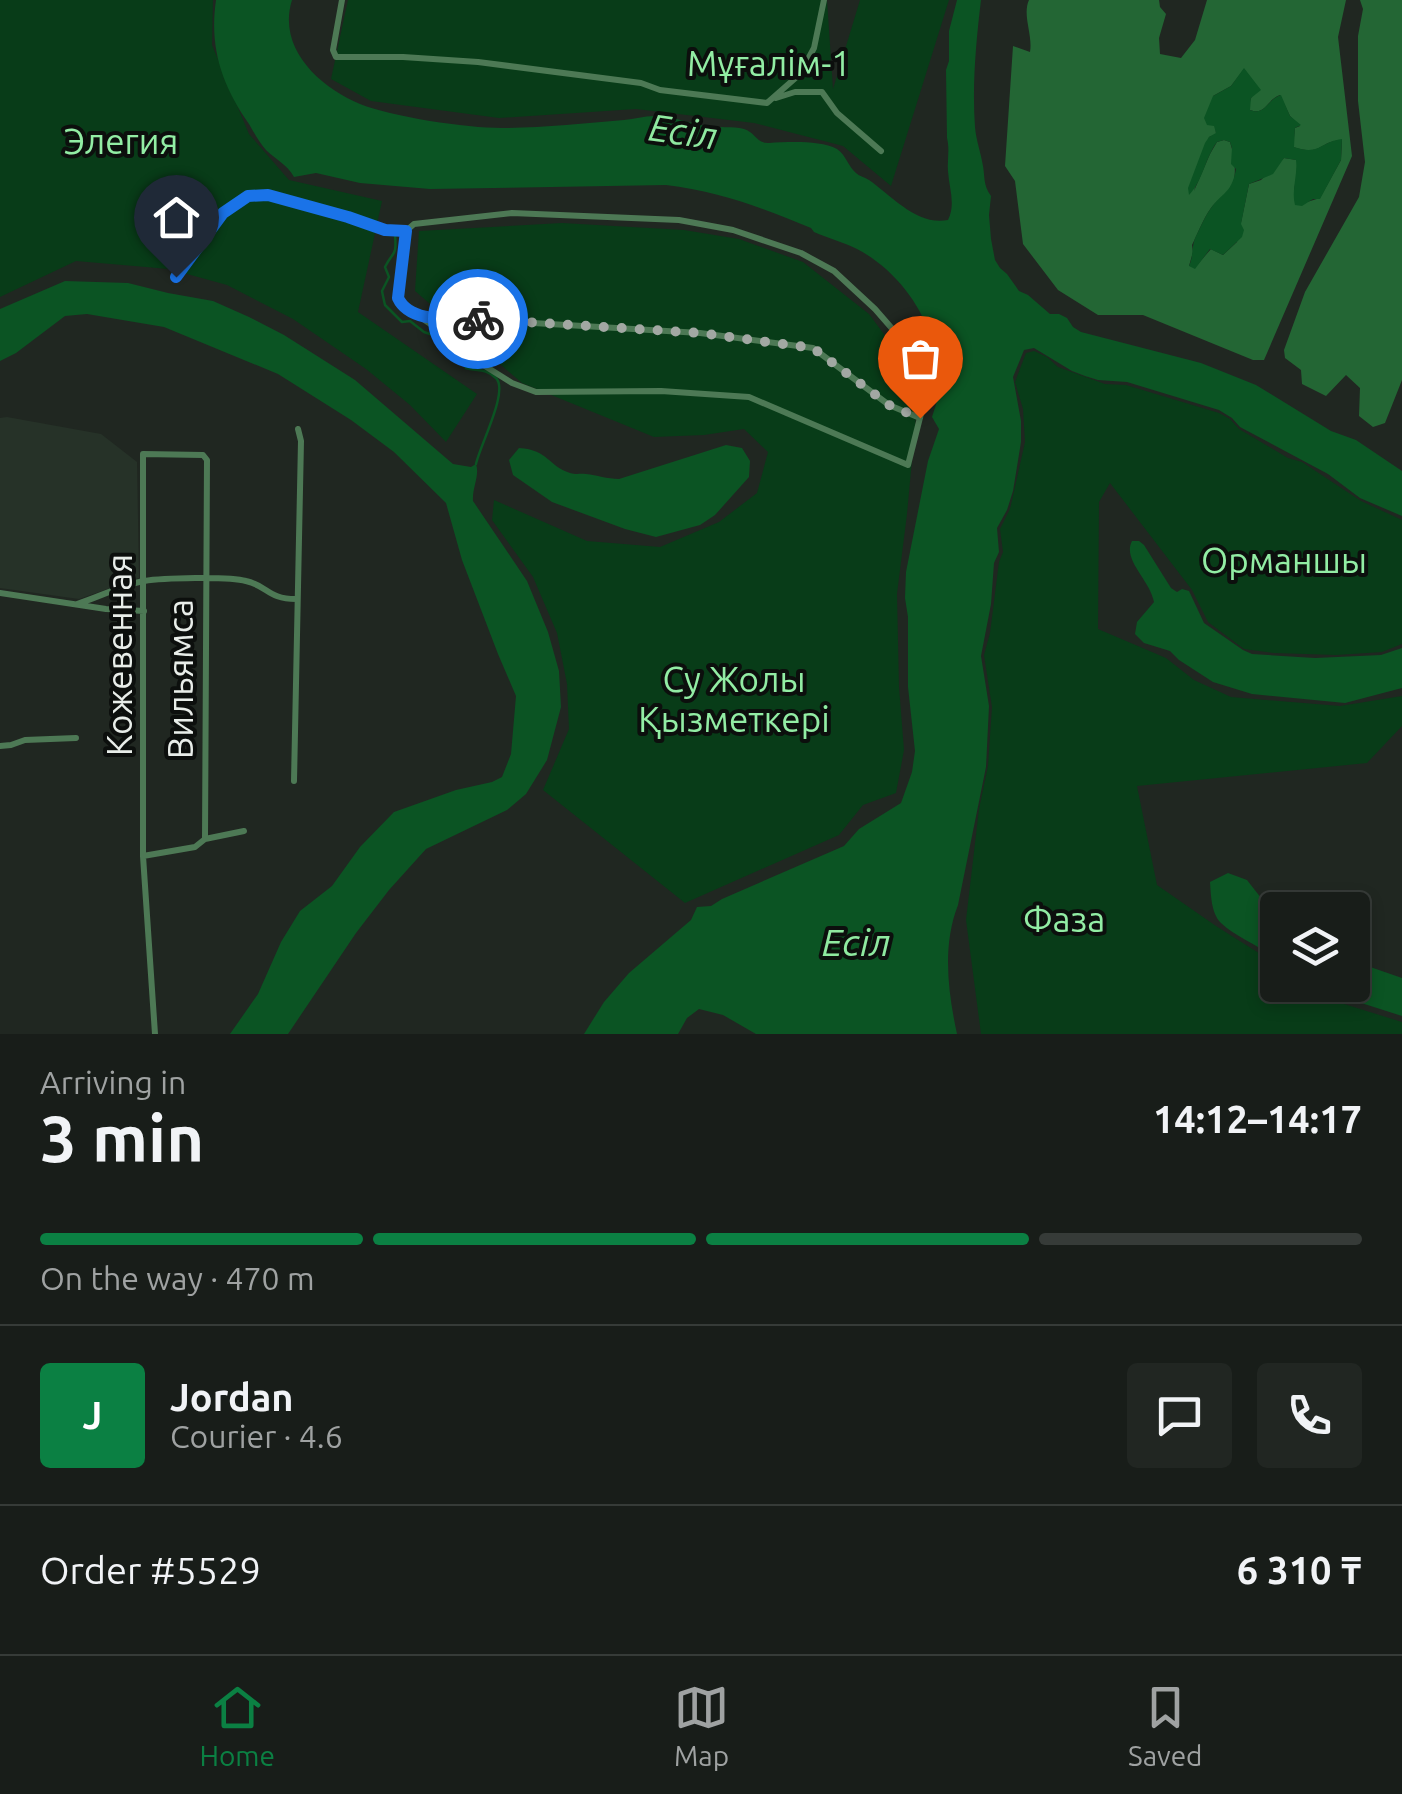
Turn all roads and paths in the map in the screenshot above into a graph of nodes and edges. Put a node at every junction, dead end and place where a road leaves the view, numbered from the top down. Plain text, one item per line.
1 (342, 0) edge
2 (824, 0) edge
3 (768, 102) junction
4 (881, 151) dead end
5 (406, 231) junction
6 (176, 277) dead end
7 (417, 316) junction
8 (920, 418) junction
9 (298, 429) dead end
10 (203, 454) joint
11 (205, 579) junction
12 (144, 581) junction
13 (0, 593) edge
14 (296, 599) junction
15 (78, 604) junction
16 (144, 611) junction
17 (76, 738) dead end
18 (0, 746) edge
19 (294, 780) dead end
20 (244, 830) dead end
21 (205, 839) junction
22 (143, 856) junction
23 (155, 1034) edge

1 - 3 street
2 - 3 street
3 - 4 street
5 - 6 street
5 - 7 street
5 - 8 street
7 - 8 street
7 - 8 street
9 - 14 street
10 - 11 street, Вильямса
10 - 12 street, Кожевенная
11 - 12 street
11 - 14 street
11 - 21 street, Вильямса
12 - 15 street
12 - 16 street, Кожевенная
13 - 15 street
14 - 19 street
15 - 16 street
16 - 22 street, Кожевенная
17 - 18 street
20 - 21 street
21 - 22 street
22 - 23 street, Кожевенная

